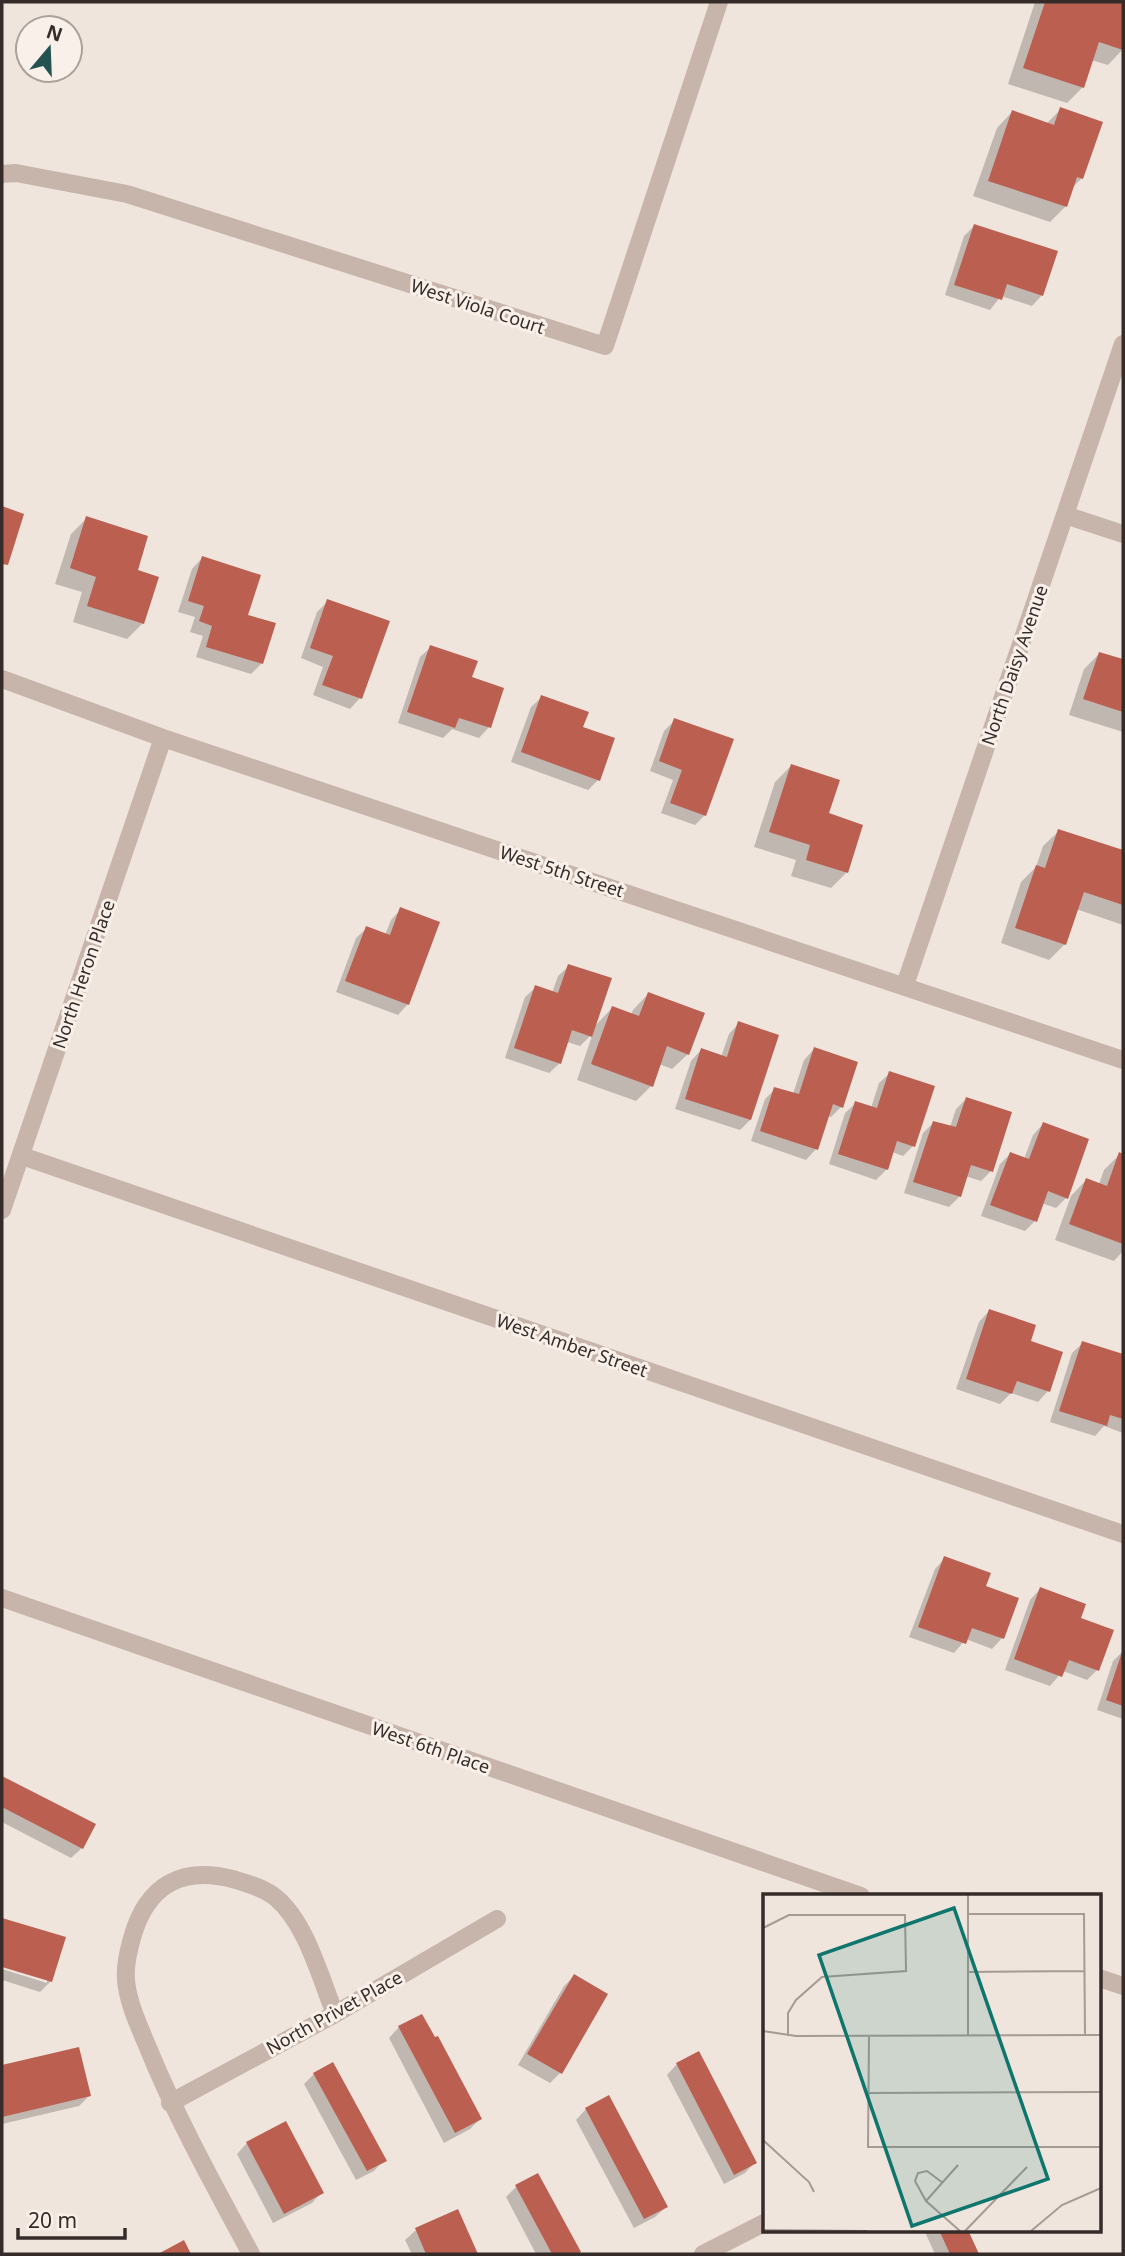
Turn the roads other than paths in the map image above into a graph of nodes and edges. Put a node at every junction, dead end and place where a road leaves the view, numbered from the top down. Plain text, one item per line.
1 (719, 2) edge
2 (2, 174) edge
3 (1123, 344) edge
4 (1065, 515) junction
5 (1123, 534) edge
6 (2, 679) edge
7 (163, 738) junction
8 (905, 985) junction
9 (1123, 1060) edge
10 (22, 1156) junction
11 (2, 1210) edge
12 (1123, 1534) edge
13 (2, 1598) edge
14 (858, 1894) edge
15 (497, 1919) dead end
16 (1100, 1978) edge
17 (1123, 1986) edge
18 (335, 2014) junction
19 (170, 2103) junction
20 (763, 2224) edge
21 (251, 2254) edge
22 (703, 2254) edge

1 - 2 street, West Viola Court
3 - 4 street, North Daisy Avenue
4 - 5 street
4 - 8 street, North Daisy Avenue
6 - 7 street, West 5th Street
7 - 8 street, West 5th Street
7 - 10 street, North Heron Place
8 - 9 street, West 5th Street
10 - 11 street, North Heron Place
10 - 12 street, West Amber Street
13 - 14 street, West 6th Place
15 - 18 street, North Privet Place
16 - 17 street
18 - 19 street, North Privet Place
18 - 19 street
19 - 21 street
20 - 22 street

